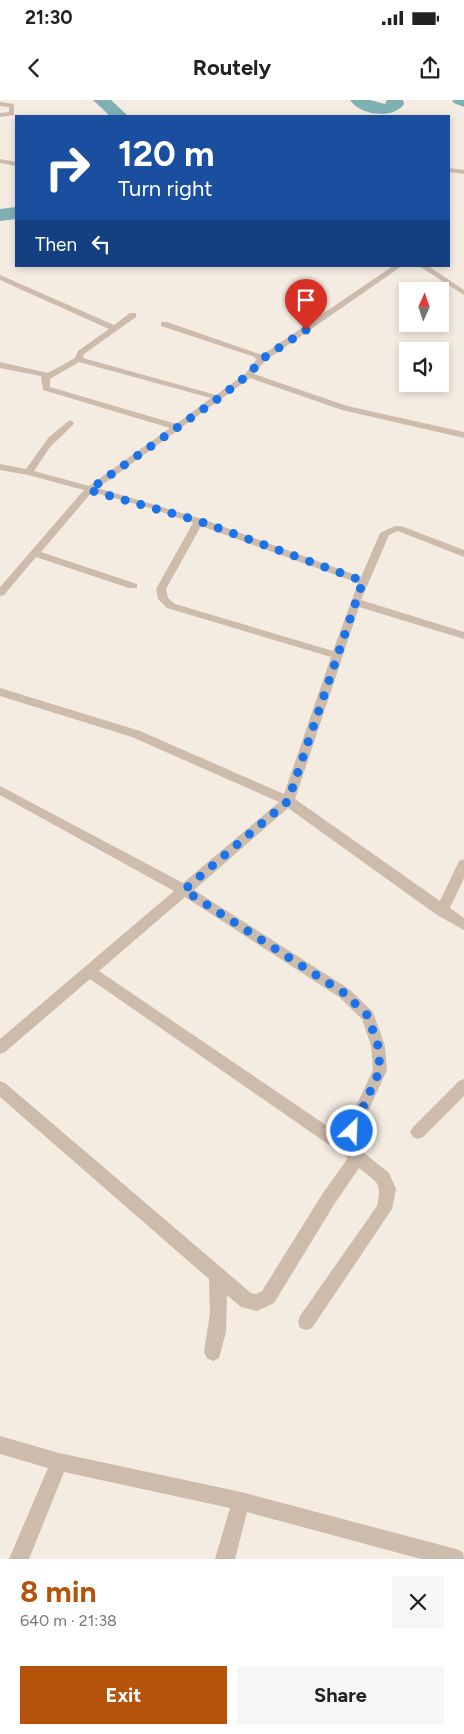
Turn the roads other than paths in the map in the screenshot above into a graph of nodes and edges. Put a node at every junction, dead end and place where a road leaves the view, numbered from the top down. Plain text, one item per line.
1 (0, 104) edge
2 (0, 115) edge
3 (0, 161) edge
4 (15, 164) edge
5 (450, 170) edge
6 (464, 172) edge
7 (397, 267) edge
8 (425, 267) edge
9 (0, 278) edge
10 (464, 293) edge
11 (133, 315) dead end
12 (164, 324) dead end
13 (114, 328) junction
14 (78, 359) junction
15 (262, 359) junction
16 (0, 365) edge
17 (249, 374) junction
18 (45, 378) junction
19 (219, 398) junction
20 (70, 424) dead end
21 (178, 427) junction
22 (464, 435) edge
23 (0, 467) edge
24 (28, 472) junction
25 (89, 490) junction
26 (199, 521) junction
27 (34, 553) junction
28 (464, 554) edge
29 (363, 581) junction
30 (133, 586) dead end
31 (0, 594) edge
32 (355, 602) junction
33 (464, 636) edge
34 (336, 655) junction
35 (0, 692) edge
36 (0, 790) edge
37 (288, 801) junction
38 (464, 864) edge
39 (184, 890) junction
40 (442, 911) junction
41 (464, 925) edge
42 (90, 971) junction
43 (0, 1048) edge
44 (464, 1086) edge
45 (0, 1088) edge
46 (418, 1132) dead end
47 (345, 1146) junction
48 (358, 1157) junction
49 (217, 1274) junction
50 (306, 1322) dead end
51 (213, 1352) dead end
52 (0, 1444) edge
53 (59, 1462) junction
54 (241, 1501) junction
55 (20, 1559) edge
56 (225, 1559) edge
57 (456, 1559) edge

1 - 2 street
3 - 4 street
5 - 6 street
7 - 15 street
8 - 10 street
9 - 13 street
11 - 13 street
12 - 15 street
13 - 14 street
14 - 18 street
14 - 19 street
15 - 17 street
16 - 18 street
17 - 19 street
17 - 22 street
18 - 21 street
19 - 21 street
20 - 24 street
21 - 25 street
23 - 24 street
24 - 25 street
25 - 26 street
25 - 27 street
26 - 29 street
26 - 34 street
27 - 30 street
27 - 31 street
28 - 29 street
29 - 32 street
32 - 33 street
32 - 34 street
34 - 37 street
35 - 37 street
36 - 39 street
37 - 39 street
37 - 40 street
38 - 40 street
39 - 42 street
39 - 47 street
40 - 41 street
42 - 43 street
42 - 47 street
44 - 46 street
45 - 49 street
47 - 48 street
48 - 49 street
48 - 50 street
49 - 51 street
52 - 53 street
53 - 54 street
53 - 55 street
54 - 56 street
54 - 57 street

